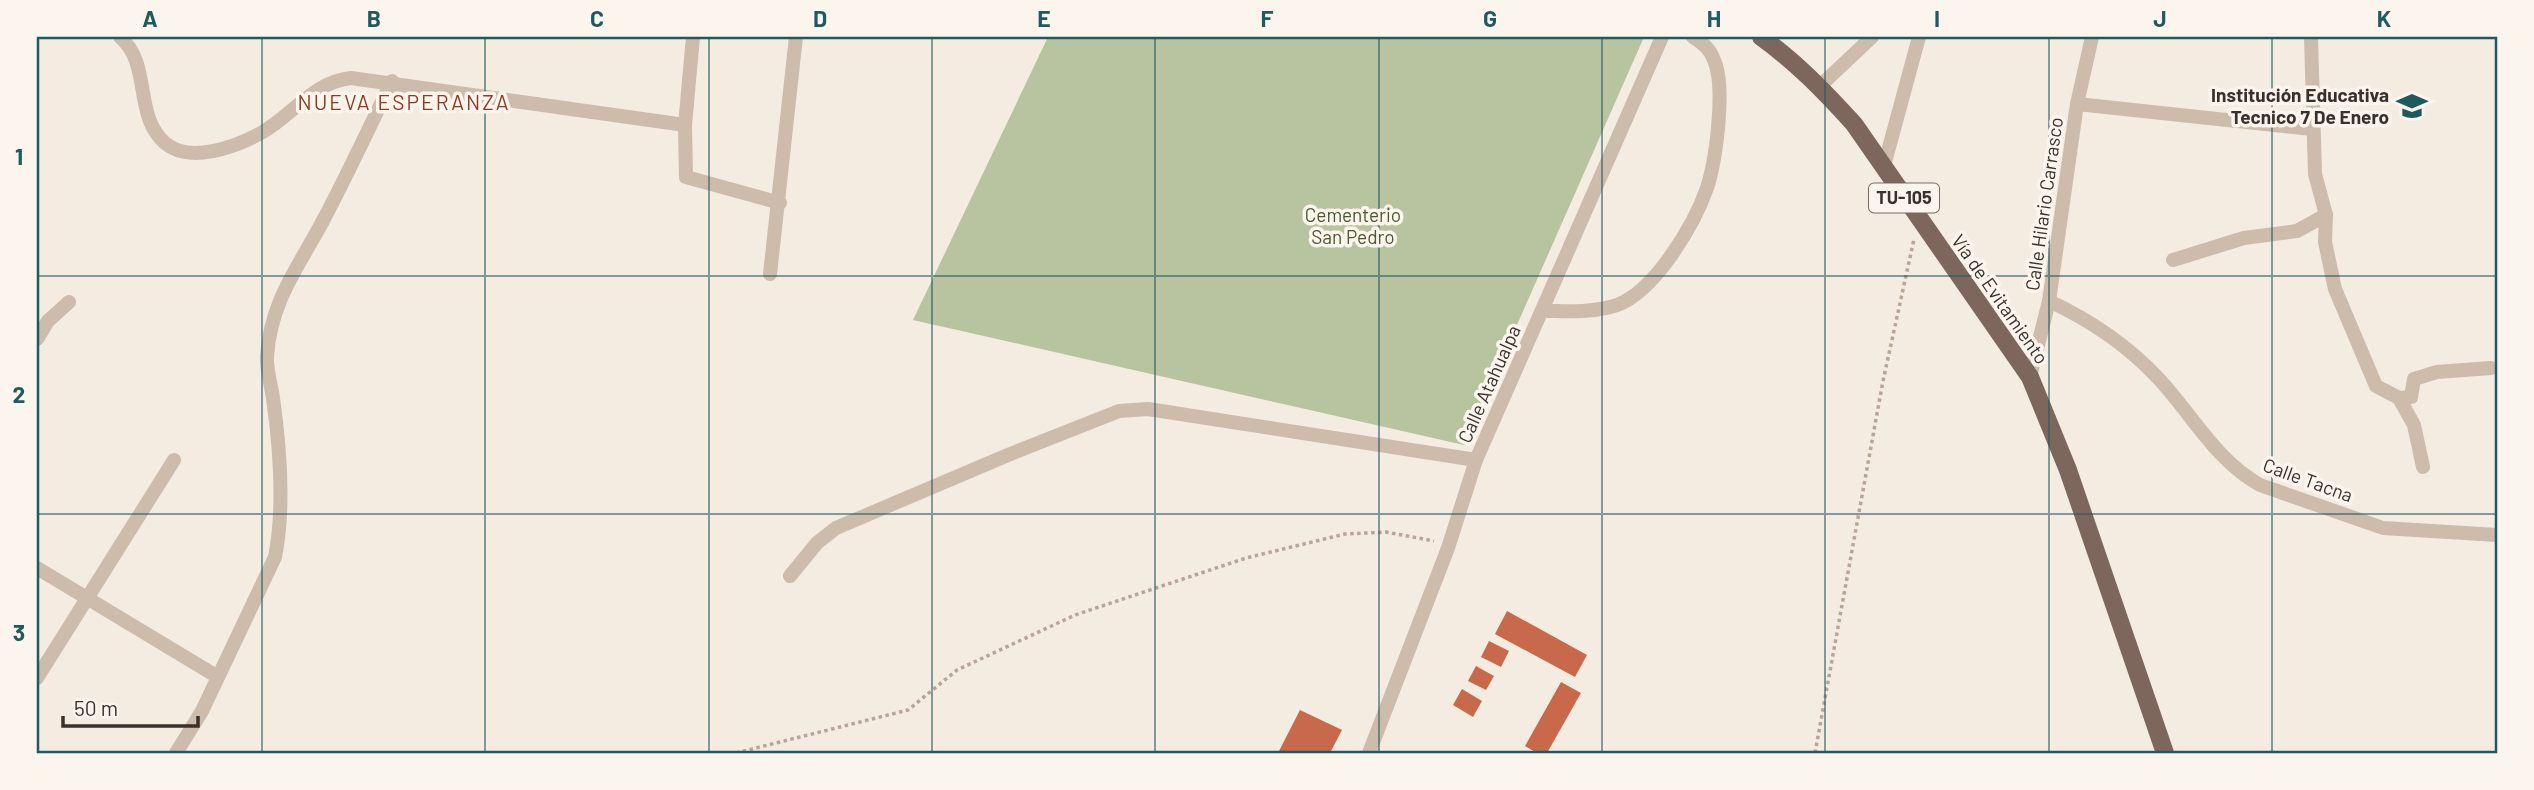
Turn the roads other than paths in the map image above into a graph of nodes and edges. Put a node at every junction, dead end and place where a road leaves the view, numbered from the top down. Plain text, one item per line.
1 (120, 37) edge
2 (693, 37) edge
3 (796, 37) edge
4 (1662, 37) edge
5 (1693, 37) edge
6 (1760, 37) edge
7 (1872, 37) edge
8 (1919, 37) edge
9 (2092, 37) edge
10 (2311, 37) edge
11 (392, 81) junction
12 (1820, 86) junction
13 (2077, 104) junction
14 (685, 125) junction
15 (2312, 129) junction
16 (1884, 166) junction
17 (780, 203) junction
18 (2326, 215) junction
19 (2173, 260) dead end
20 (770, 274) dead end
21 (2049, 301) junction
22 (69, 302) dead end
23 (1542, 311) junction
24 (37, 339) edge
25 (2491, 368) dead end
26 (2031, 377) junction
27 (2399, 398) junction
28 (174, 460) dead end
29 (1476, 460) junction
30 (2423, 467) dead end
31 (2497, 535) edge
32 (37, 568) edge
33 (790, 576) dead end
34 (87, 598) junction
35 (218, 677) junction
36 (37, 678) edge
37 (176, 753) edge
38 (1369, 753) edge
39 (2165, 753) edge

1 - 11 street
2 - 14 street
3 - 17 street
4 - 23 street, Calle Atahualpa
5 - 23 street
6 - 12 main road, Vía de Evitamiento / TU-105
7 - 12 street
8 - 16 street
9 - 13 street, Calle Hilario Carrasco
10 - 15 street
11 - 14 street
11 - 35 street
12 - 16 main road, Vía de Evitamiento / TU-105
13 - 15 street
13 - 21 street, Calle Hilario Carrasco
14 - 17 street
15 - 18 street
16 - 26 main road, Vía de Evitamiento / TU-105
17 - 20 street
18 - 19 street
18 - 27 street
21 - 26 street, Calle Hilario Carrasco
21 - 31 street, Calle Tacna
22 - 24 street
23 - 29 street, Calle Atahualpa
25 - 27 street
26 - 39 main road, Vía de Evitamiento / TU-105
27 - 30 street
28 - 34 street
29 - 33 street
29 - 38 street, Calle Atahualpa
32 - 34 street
34 - 35 street
34 - 36 street
35 - 37 street

